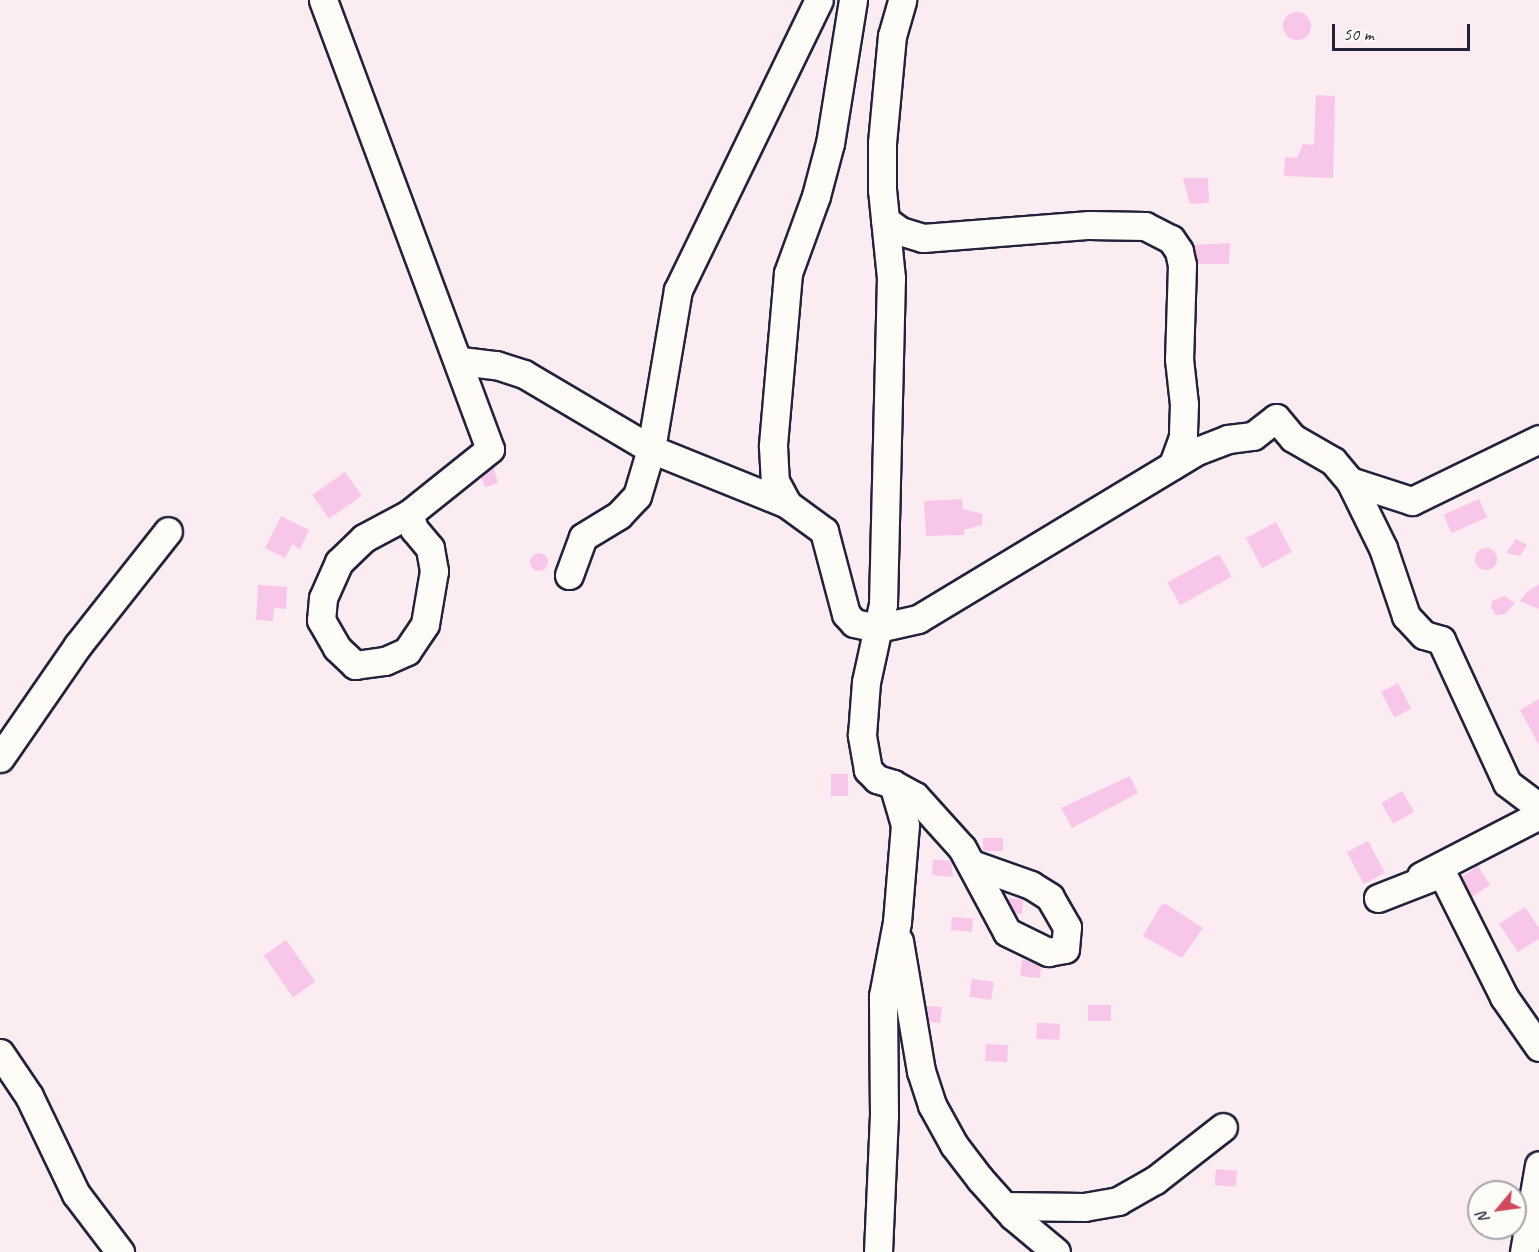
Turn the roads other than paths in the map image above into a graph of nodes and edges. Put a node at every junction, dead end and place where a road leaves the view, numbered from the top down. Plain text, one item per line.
1 (323, 0) edge
2 (819, 0) edge
3 (853, 0) edge
4 (902, 0) edge
5 (885, 220) junction
6 (460, 361) junction
7 (1539, 439) edge
8 (651, 449) junction
9 (1173, 465) junction
10 (1350, 481) junction
11 (787, 504) junction
12 (409, 514) junction
13 (168, 531) dead end
14 (569, 575) dead end
15 (867, 626) junction
16 (0, 758) edge
17 (893, 784) junction
18 (1539, 807) edge
19 (1539, 815) edge
20 (1539, 824) edge
21 (972, 864) dead end
22 (1442, 873) junction
23 (897, 922) junction
24 (1539, 1047) edge
25 (0, 1053) edge
26 (1223, 1127) dead end
27 (1539, 1165) edge
28 (1004, 1206) junction
29 (120, 1252) edge
30 (878, 1252) edge
31 (1056, 1252) edge
32 (1524, 1252) edge

1 - 6 street
2 - 8 street
3 - 11 street
4 - 5 street
5 - 9 street
5 - 15 street
6 - 8 street
6 - 12 street
7 - 10 street
8 - 11 street
8 - 14 street
9 - 10 street
9 - 15 street
10 - 18 street
11 - 15 street
12 - 12 street
13 - 16 street
15 - 17 street
17 - 21 street
17 - 23 street
19 - 22 street
20 - 22 street
22 - 24 street
23 - 28 street
23 - 30 street
25 - 29 street
26 - 28 street
27 - 32 street
28 - 31 street

